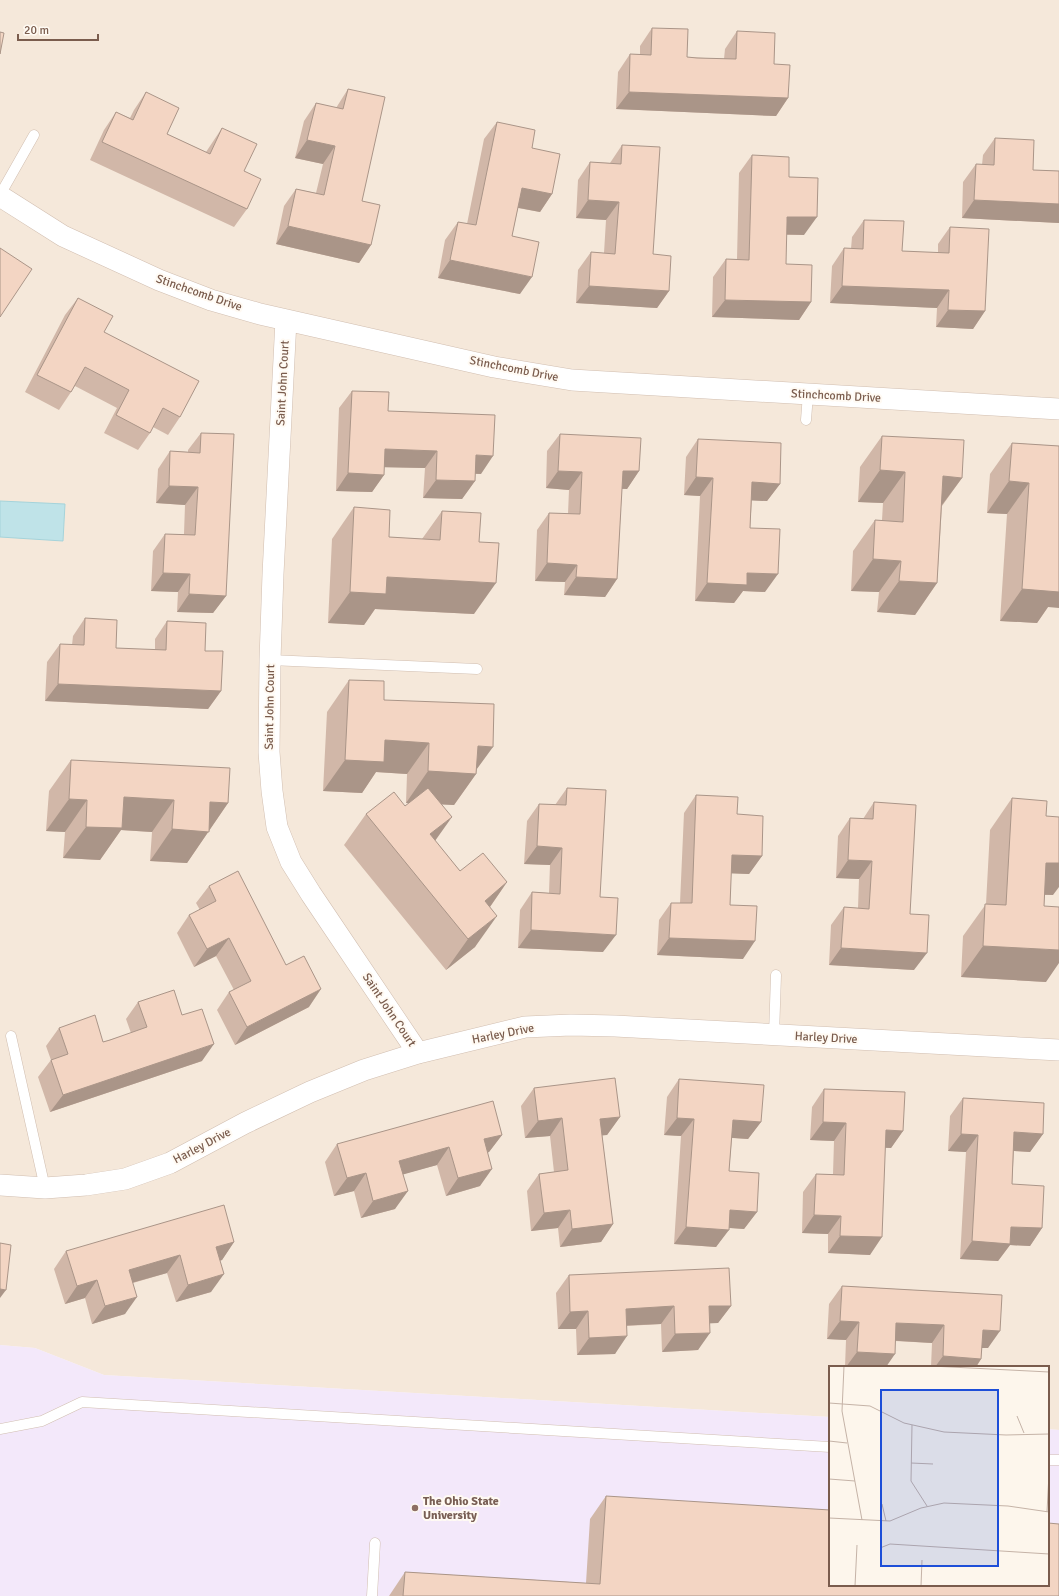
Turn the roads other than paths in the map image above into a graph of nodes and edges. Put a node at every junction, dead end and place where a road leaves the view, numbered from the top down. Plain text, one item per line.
1 (34, 135) dead end
2 (0, 195) edge
3 (286, 320) junction
4 (808, 394) junction
5 (1059, 409) edge
6 (806, 420) dead end
7 (270, 660) junction
8 (477, 669) dead end
9 (776, 975) dead end
10 (774, 1035) junction
11 (11, 1036) dead end
12 (1059, 1050) edge
13 (418, 1053) junction
14 (0, 1186) edge
15 (45, 1188) junction
16 (0, 1429) edge
17 (829, 1447) edge
18 (375, 1543) dead end
19 (372, 1596) edge

1 - 2 lane
2 - 3 street, Stinchcomb Drive
3 - 4 street, Stinchcomb Drive
3 - 7 street, Saint John Court
4 - 5 street, Stinchcomb Drive
4 - 6 lane
7 - 8 lane
7 - 13 street, Saint John Court
9 - 10 lane
10 - 12 street, Harley Drive
10 - 13 street, Harley Drive
11 - 15 lane
13 - 15 street, Harley Drive
14 - 15 street, Harley Drive
16 - 17 lane
18 - 19 lane

